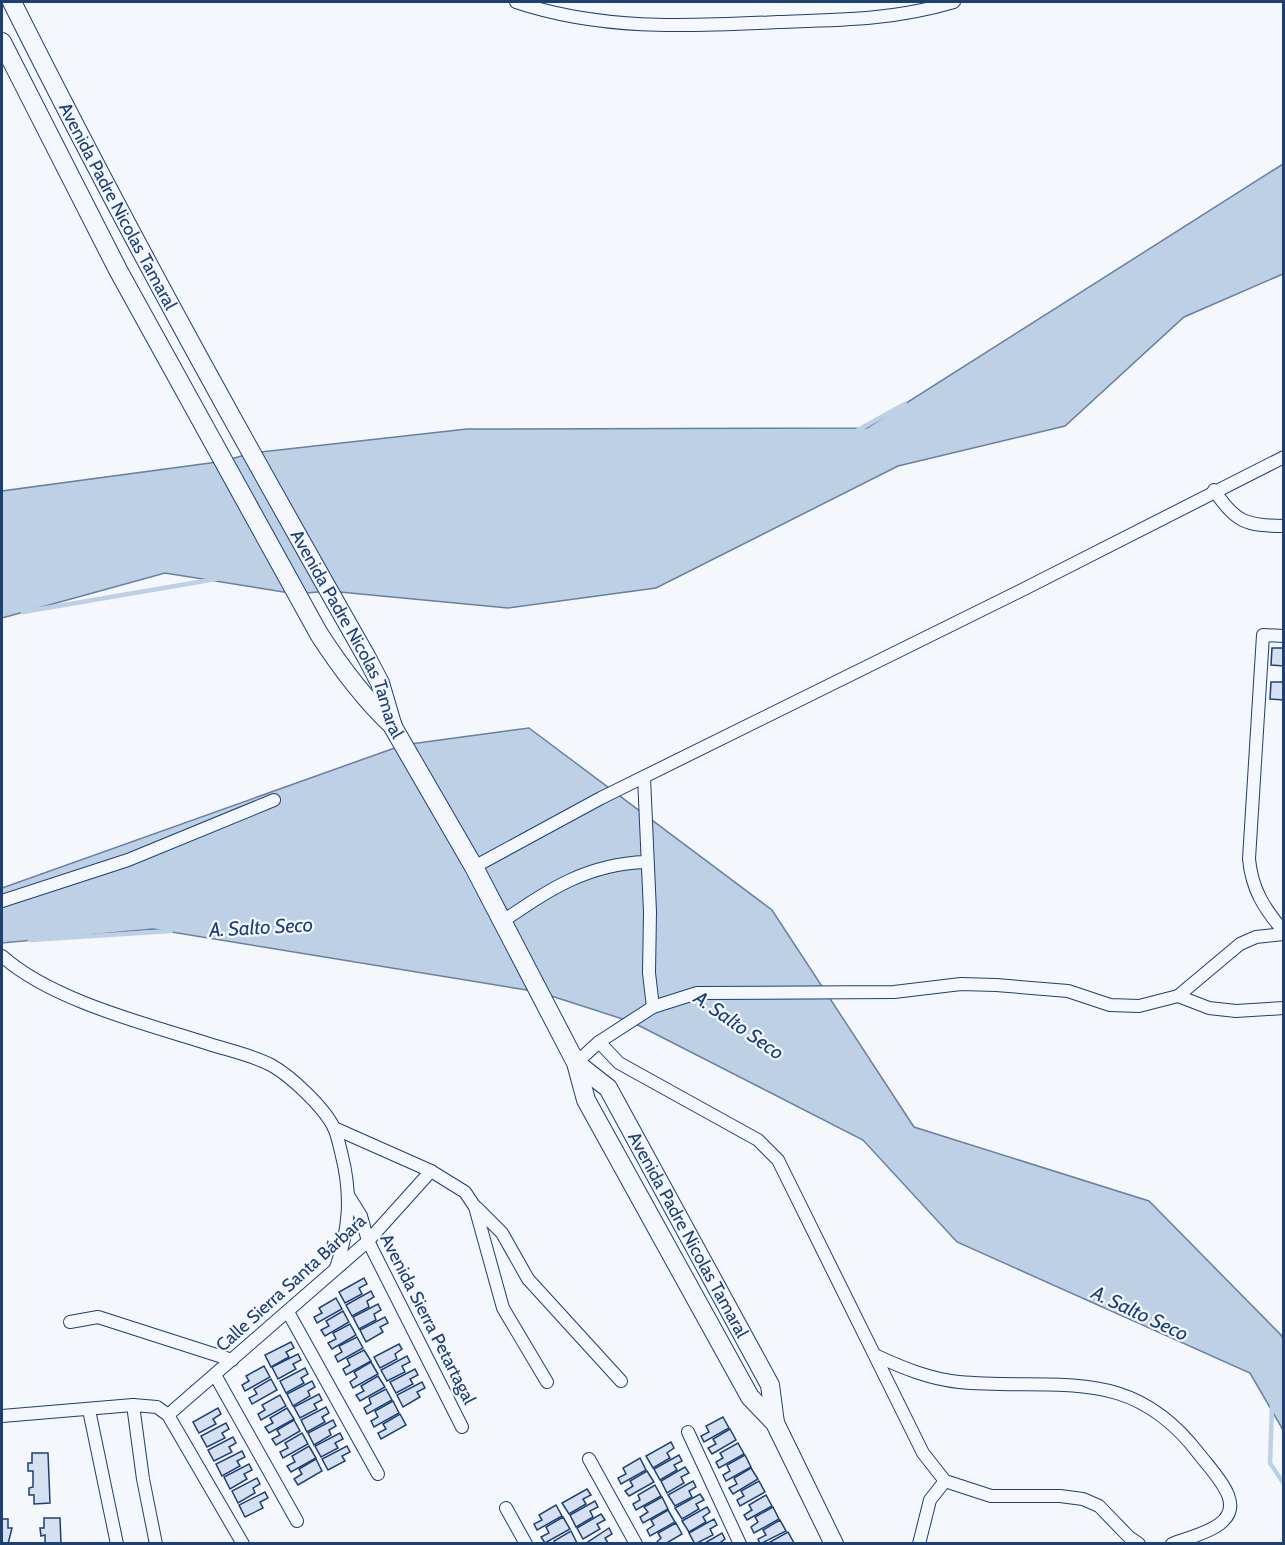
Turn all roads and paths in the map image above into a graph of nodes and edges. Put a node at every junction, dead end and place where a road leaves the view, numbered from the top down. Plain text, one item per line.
1 (12, 2) edge
2 (516, 2) edge
3 (954, 2) edge
4 (2, 42) edge
5 (1284, 457) edge
6 (271, 489) junction
7 (1214, 490) junction
8 (247, 502) junction
9 (1284, 526) edge
10 (1284, 636) edge
11 (393, 727) junction
12 (644, 777) junction
13 (274, 800) dead end
14 (646, 862) junction
15 (474, 867) junction
16 (2, 902) edge
17 (503, 921) junction
18 (1284, 933) edge
19 (2, 956) edge
20 (1178, 996) junction
21 (653, 1007) junction
22 (1284, 1008) edge
23 (599, 1042) junction
24 (576, 1063) junction
25 (334, 1128) junction
26 (431, 1171) junction
27 (348, 1194) junction
28 (475, 1207) junction
29 (368, 1241) junction
30 (697, 1249) junction
31 (676, 1260) junction
32 (336, 1268) junction
33 (288, 1312) junction
34 (70, 1322) dead end
35 (877, 1356) junction
36 (232, 1360) junction
37 (215, 1375) junction
38 (621, 1381) dead end
39 (547, 1382) dead end
40 (133, 1405) junction
41 (89, 1410) junction
42 (168, 1415) junction
43 (2, 1416) edge
44 (775, 1423) junction
45 (462, 1426) dead end
46 (688, 1432) dead end
47 (589, 1459) dead end
48 (378, 1474) dead end
49 (945, 1481) junction
50 (506, 1508) dead end
51 (297, 1521) dead end
52 (117, 1544) edge
53 (156, 1544) edge
54 (243, 1544) edge
55 (526, 1544) edge
56 (636, 1544) edge
57 (740, 1544) edge
58 (834, 1544) edge
59 (919, 1544) edge
60 (1139, 1544) edge
61 (1172, 1544) edge

1 - 6 street, Avenida Padre Nicolas Tamaral
2 - 3 street
4 - 8 street, Avenida Padre Nicolas Tamaral
5 - 7 street
6 - 8 street
6 - 11 street, Avenida Padre Nicolas Tamaral
7 - 9 street
7 - 12 street
8 - 11 street, Avenida Padre Nicolas Tamaral
10 - 18 street
11 - 15 street, Avenida Padre Nicolas Tamaral
12 - 14 street
12 - 15 street
13 - 16 street
14 - 17 street
14 - 21 street
15 - 17 street, Avenida Padre Nicolas Tamaral
17 - 24 street, Avenida Padre Nicolas Tamaral
18 - 20 street
19 - 25 street
20 - 21 street
20 - 22 street
21 - 23 street
23 - 24 street
23 - 35 street
24 - 30 street, Avenida Padre Nicolas Tamaral
24 - 31 street, Avenida Padre Nicolas Tamaral
25 - 26 street
25 - 27 street
26 - 28 street
26 - 29 street, Calle Sierra Santa Bárbara
27 - 29 street, Avenida Sierra Petartagal
27 - 32 street
28 - 38 street
28 - 39 street
29 - 32 street, Calle Sierra Santa Bárbara
29 - 45 street, Avenida Sierra Petartagal
30 - 31 street
30 - 44 street, Avenida Padre Nicolas Tamaral
31 - 44 street, Avenida Padre Nicolas Tamaral
32 - 33 street, Calle Sierra Santa Bárbara
33 - 36 street, Calle Sierra Santa Bárbara
33 - 48 street
34 - 36 street
35 - 49 street
35 - 61 street
36 - 37 street, Calle Sierra Santa Bárbara
37 - 42 street, Calle Sierra Santa Bárbara
37 - 51 street
40 - 41 street
40 - 42 street
40 - 53 street
41 - 43 street
41 - 52 street
42 - 54 street
44 - 58 street, Avenida Padre Nicolas Tamaral
46 - 57 street
47 - 56 street
49 - 59 street
49 - 60 street
50 - 55 street

